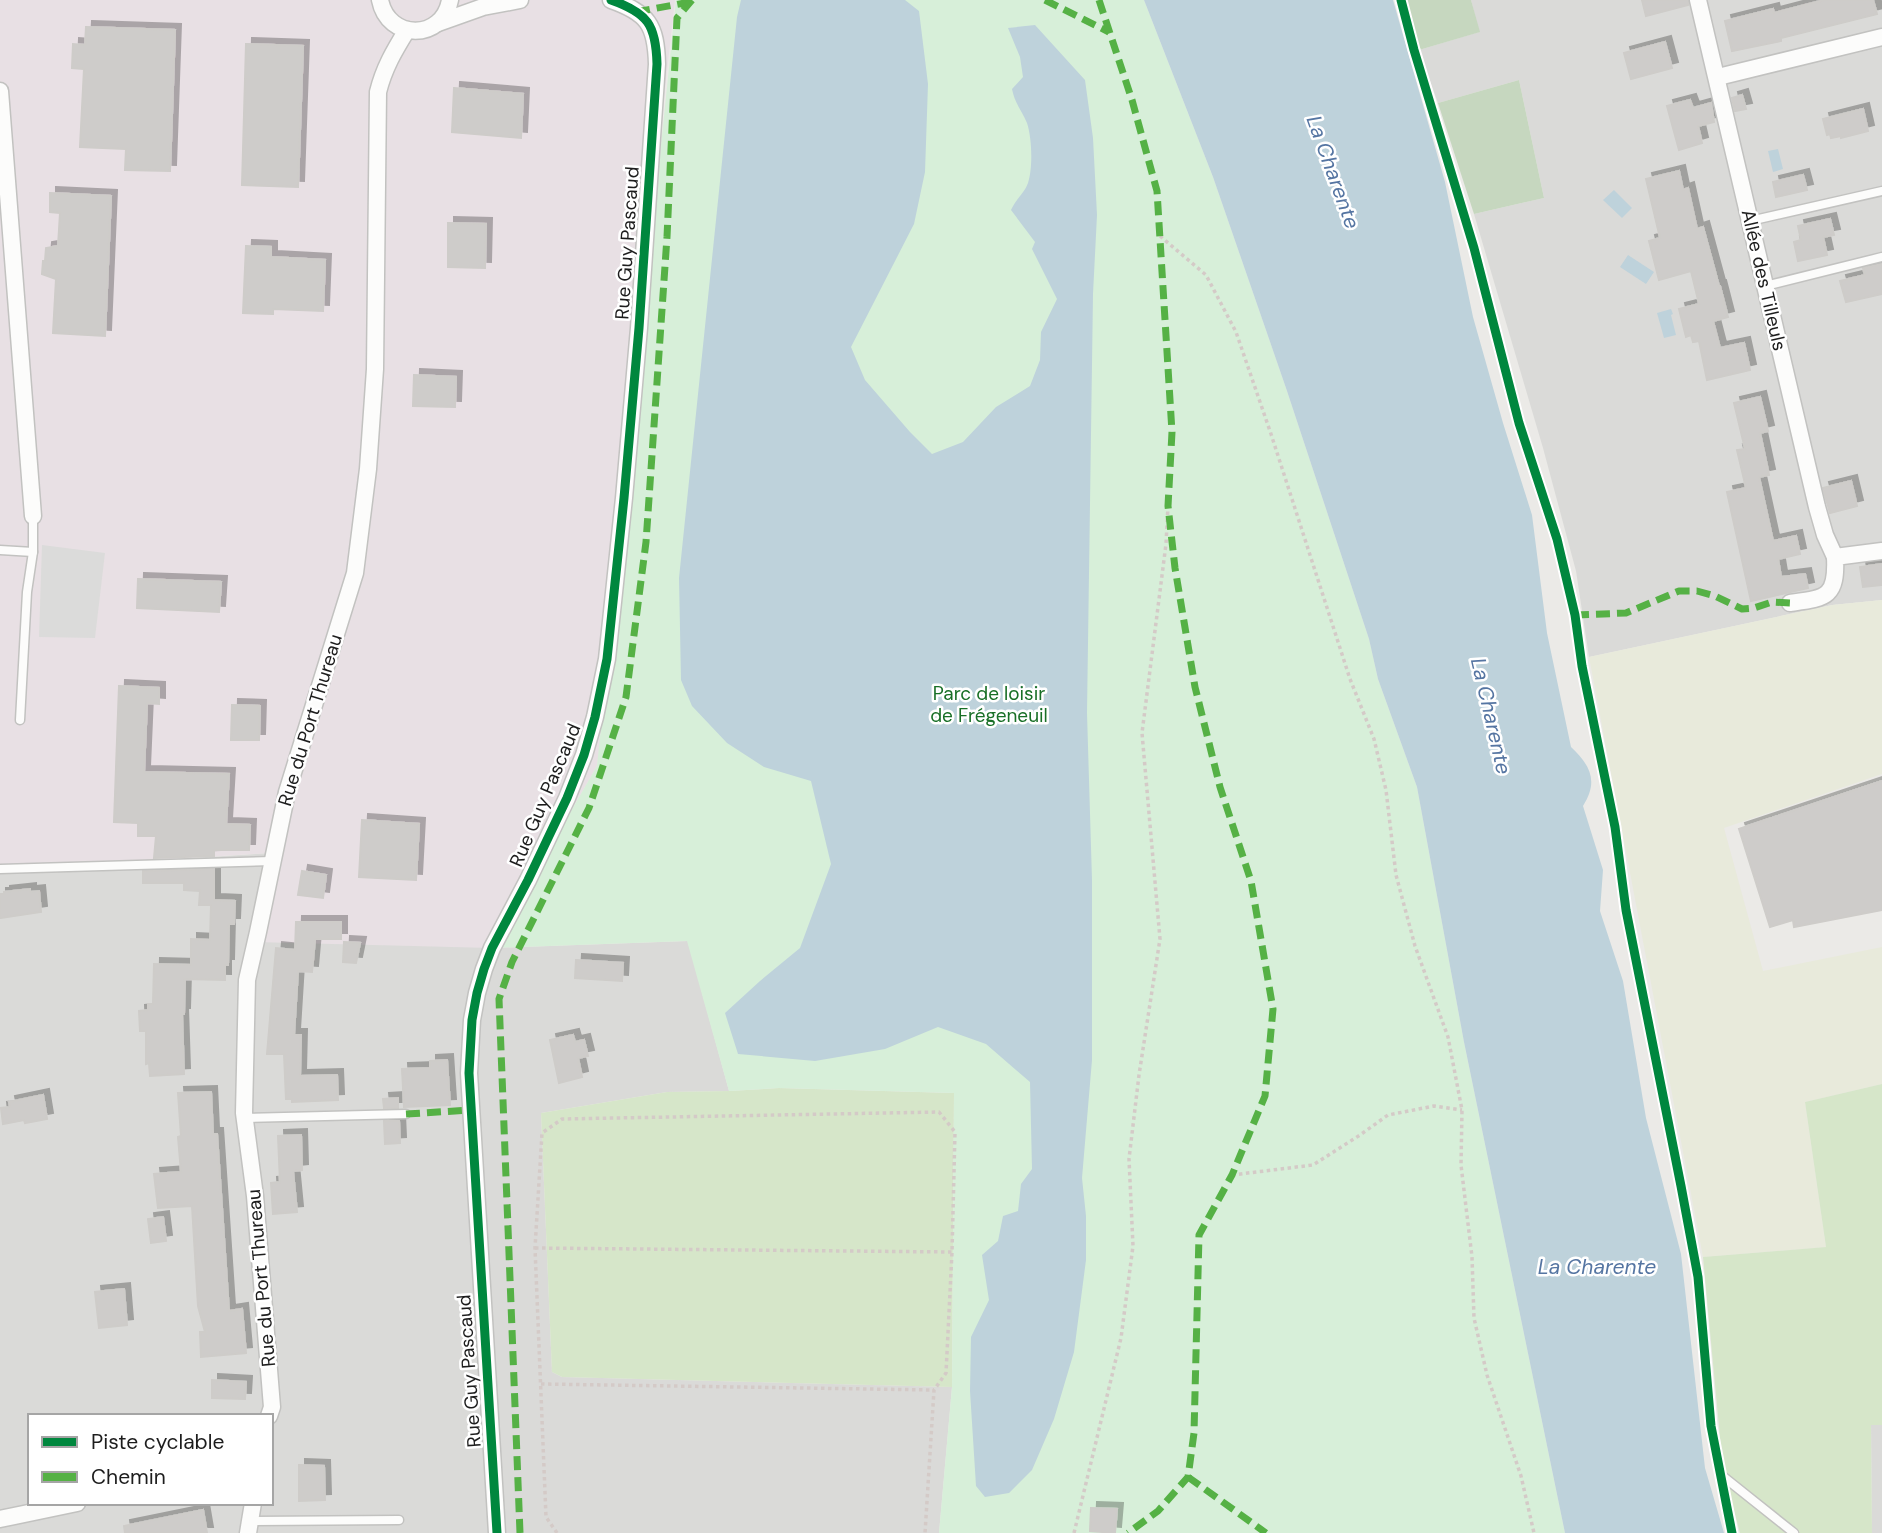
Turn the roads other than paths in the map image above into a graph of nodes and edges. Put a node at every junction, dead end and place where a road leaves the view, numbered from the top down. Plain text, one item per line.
1 (380, 0) edge
2 (450, 0) edge
3 (520, 0) edge
4 (611, 0) edge
5 (1699, 0) edge
6 (438, 23) junction
7 (407, 30) junction
8 (1882, 37) edge
9 (1718, 77) junction
10 (0, 90) edge
11 (1882, 191) edge
12 (1750, 221) junction
13 (1882, 257) edge
14 (1765, 285) junction
15 (33, 516) joint
16 (0, 550) edge
17 (1882, 551) edge
18 (33, 552) junction
19 (1835, 557) junction
20 (1790, 603) dead end
21 (20, 720) dead end
22 (272, 861) junction
23 (0, 869) edge
24 (406, 1114) dead end
25 (245, 1118) junction
26 (270, 1414) edge
27 (1720, 1474) dead end
28 (67, 1505) edge
29 (253, 1505) edge
30 (0, 1519) edge
31 (399, 1520) dead end
32 (249, 1527) edge
33 (497, 1533) edge
34 (1794, 1533) edge

1 - 7 street
2 - 6 street
3 - 6 street
4 - 33 street, Rue Guy Pascaud
5 - 9 street, Allée des Tilleuls
6 - 7 street
7 - 22 street, Rue du Port Thureau
8 - 9 street
9 - 12 street, Allée des Tilleuls
10 - 15 street
11 - 12 lane
12 - 14 street, Allée des Tilleuls
13 - 14 lane
14 - 19 street, Allée des Tilleuls
15 - 18 lane
16 - 18 lane
17 - 19 street
18 - 21 lane
19 - 20 street
22 - 23 lane
22 - 25 street, Rue du Port Thureau
24 - 25 lane
25 - 26 street, Rue du Port Thureau
27 - 34 lane
28 - 30 street
29 - 32 street
31 - 32 lane

